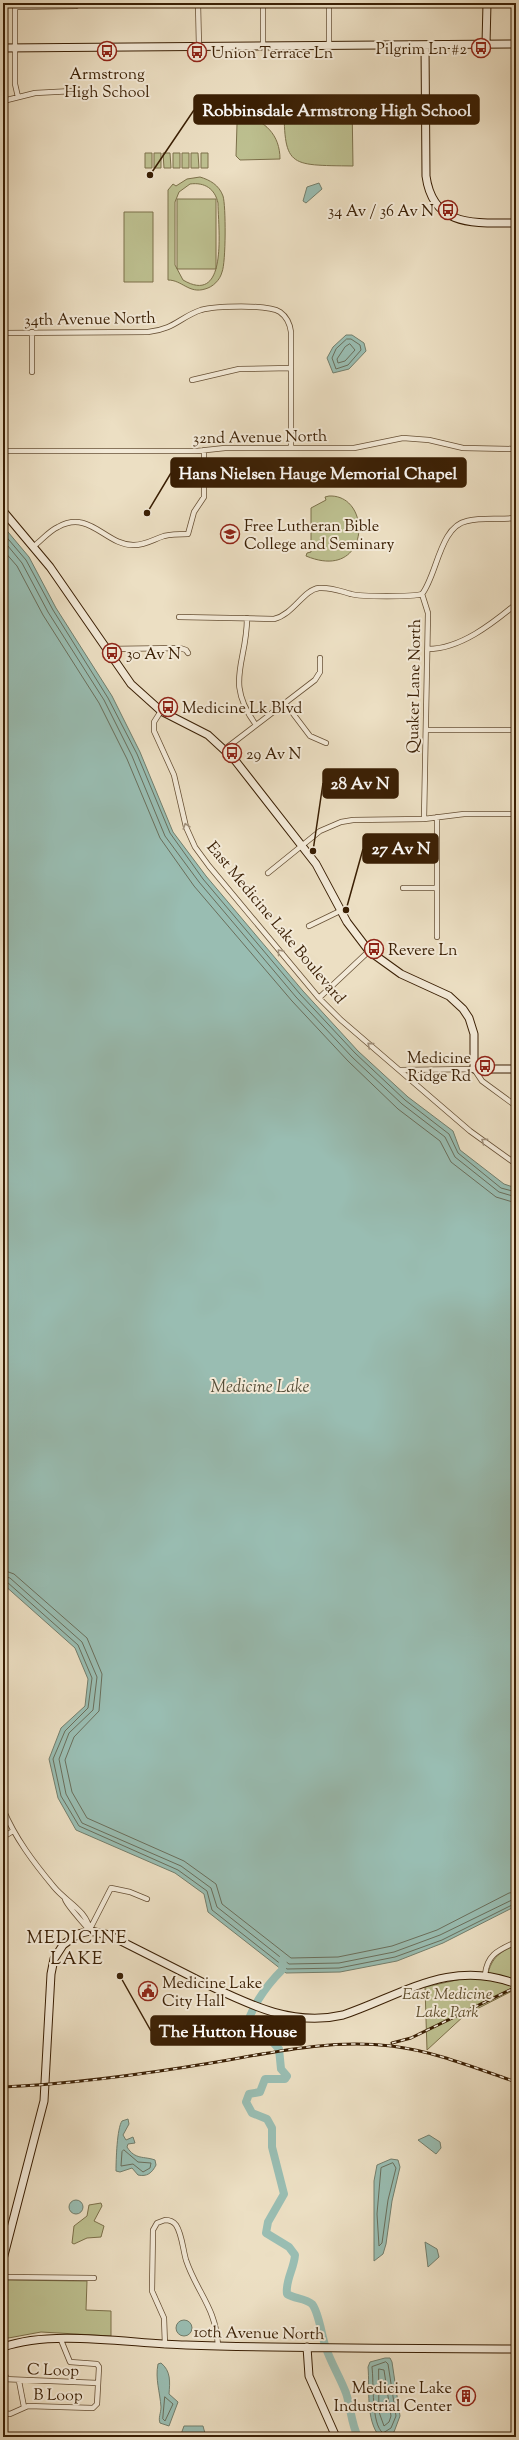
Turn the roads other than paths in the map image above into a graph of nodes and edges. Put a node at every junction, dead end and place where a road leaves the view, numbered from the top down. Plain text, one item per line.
1 (198, 3) edge
2 (263, 3) edge
3 (329, 3) edge
4 (487, 3) edge
5 (505, 3) edge
6 (516, 4) edge
7 (15, 5) edge
8 (76, 6) dead end
9 (486, 44) junction
10 (516, 44) edge
11 (329, 45) junction
12 (426, 45) junction
13 (263, 46) junction
14 (200, 47) junction
15 (3, 48) edge
16 (14, 48) junction
17 (72, 91) dead end
18 (18, 97) junction
19 (3, 101) edge
20 (516, 223) edge
21 (32, 332) junction
22 (3, 333) edge
23 (292, 368) junction
24 (32, 372) dead end
25 (192, 380) dead end
26 (291, 448) junction
27 (516, 448) edge
28 (204, 450) junction
29 (3, 451) edge
30 (3, 511) edge
31 (516, 518) edge
32 (34, 546) junction
33 (422, 594) junction
34 (516, 604) edge
35 (179, 616) dead end
36 (247, 618) junction
37 (107, 649) junction
38 (428, 649) junction
39 (188, 653) dead end
40 (320, 658) dead end
41 (285, 703) junction
42 (161, 711) junction
43 (256, 725) junction
44 (426, 730) junction
45 (516, 730) edge
46 (326, 743) dead end
47 (225, 749) junction
48 (516, 814) edge
49 (437, 817) junction
50 (424, 819) junction
51 (301, 845) junction
52 (268, 873) dead end
53 (403, 888) dead end
54 (437, 888) junction
55 (340, 911) junction
56 (309, 926) dead end
57 (437, 937) dead end
58 (369, 950) junction
59 (319, 998) junction
60 (474, 1069) junction
61 (516, 1069) edge
62 (400, 1070) junction
63 (516, 1106) edge
64 (516, 1164) edge
65 (3, 1809) edge
66 (13, 1831) junction
67 (3, 1837) edge
68 (147, 1900) dead end
69 (90, 1931) junction
70 (516, 1942) edge
71 (485, 1975) junction
72 (516, 1984) edge
73 (3, 2259) edge
74 (3, 2277) edge
75 (94, 2278) dead end
76 (61, 2340) junction
77 (166, 2345) junction
78 (218, 2346) junction
79 (3, 2347) edge
80 (307, 2347) junction
81 (516, 2349) edge
82 (3, 2371) edge
83 (5, 2379) edge
84 (18, 2381) junction
85 (98, 2383) junction
86 (24, 2407) junction
87 (3, 2413) edge
88 (336, 2437) edge

1 - 14 street
2 - 13 street
3 - 11 street
4 - 9 street
5 - 6 street
7 - 8 street
7 - 16 street
9 - 10 street
9 - 12 street
11 - 12 street
11 - 13 street
12 - 20 street
13 - 14 street
14 - 16 street
15 - 16 street
16 - 18 street
17 - 18 street
18 - 19 street
21 - 22 street, 34th Avenue North
21 - 23 street, 34th Avenue North
21 - 24 street
23 - 25 street
23 - 26 street
26 - 27 street, 32nd Avenue North
26 - 28 street, 32nd Avenue North
28 - 29 street, 32nd Avenue North
28 - 32 street
30 - 32 street
31 - 33 street
32 - 37 street
33 - 36 street
33 - 38 street, Quaker Lane North
34 - 38 street
35 - 36 street
36 - 43 street
37 - 39 street
37 - 42 street
38 - 44 street, Quaker Lane North
40 - 41 street
41 - 43 street
41 - 46 street
42 - 47 street
59 -> 42 street, East Medicine Lake Boulevard
43 - 47 street
44 - 45 street
44 - 50 street, Quaker Lane North
47 - 51 street
48 - 49 street
49 - 50 street
49 - 54 street
50 - 51 street
51 - 52 street
51 - 55 street
53 - 54 street
54 - 57 street
55 - 56 street
55 - 58 street
58 - 59 street
58 - 60 street
62 -> 59 street, East Medicine Lake Boulevard
60 - 61 street
60 - 62 street
60 - 63 street
64 -> 62 street, East Medicine Lake Boulevard
65 - 66 street
66 - 67 street
66 - 69 street
68 - 69 street
69 - 71 street
69 - 73 street
70 - 71 street
71 - 72 street
74 - 75 street
76 - 77 street, 10th Avenue North
76 - 79 street, 10th Avenue North
76 - 85 street
77 - 78 street, 10th Avenue North
77 - 78 street
78 - 80 street, 10th Avenue North
80 - 81 street, 10th Avenue North
80 - 88 street
82 - 83 street
83 - 84 street, C Loop
84 - 85 street, C Loop
84 - 86 street
85 - 86 street, B Loop
86 - 87 street

